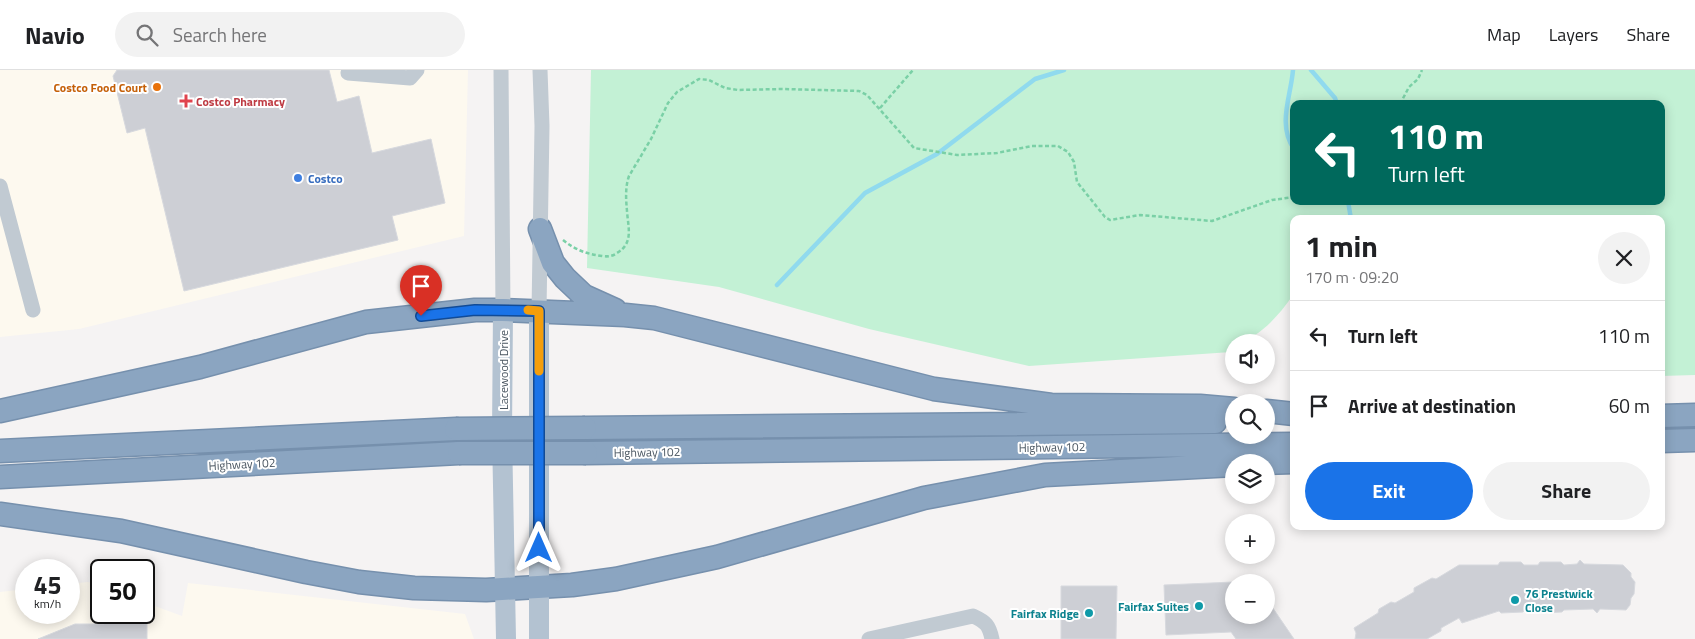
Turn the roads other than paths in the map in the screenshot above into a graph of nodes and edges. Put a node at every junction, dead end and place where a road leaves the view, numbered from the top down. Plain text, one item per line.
1 (417, 70) edge
2 (501, 70) edge
3 (540, 70) edge
4 (348, 73) dead end
5 (0, 186) edge
6 (540, 223) junction
7 (33, 310) dead end
8 (503, 310) junction
9 (539, 311) junction
10 (625, 315) junction
11 (1225, 408) edge
12 (0, 410) edge
13 (1275, 413) edge
14 (1290, 414) edge
15 (1695, 415) edge
16 (1665, 416) edge
17 (1290, 420) edge
18 (1275, 421) edge
19 (1225, 422) edge
20 (1690, 440) edge
21 (1665, 441) edge
22 (1290, 444) edge
23 (0, 451) edge
24 (1290, 462) edge
25 (1275, 463) edge
26 (1225, 465) edge
27 (0, 477) edge
28 (0, 514) edge
29 (539, 587) junction
30 (506, 588) junction
31 (506, 639) edge
32 (539, 639) edge
33 (869, 639) edge
34 (992, 639) edge

1 - 4 street
2 - 8 street, Lacewood Drive
3 - 6 street
5 - 7 street
6 - 9 street
6 - 10 highway
8 - 9 highway
8 - 12 highway
8 - 30 main road, Lacewood Drive
9 - 10 highway
9 - 29 main road
10 - 11 highway
13 - 14 highway
15 - 16 highway
17 - 18 highway
19 - 23 highway, Highway 102, bridge
20 - 21 highway
22 - 27 highway, Highway 102, bridge
24 - 25 highway
26 - 29 highway
28 - 30 highway
29 - 30 highway
29 - 32 main road
30 - 31 main road, Lacewood Drive
33 - 34 street

